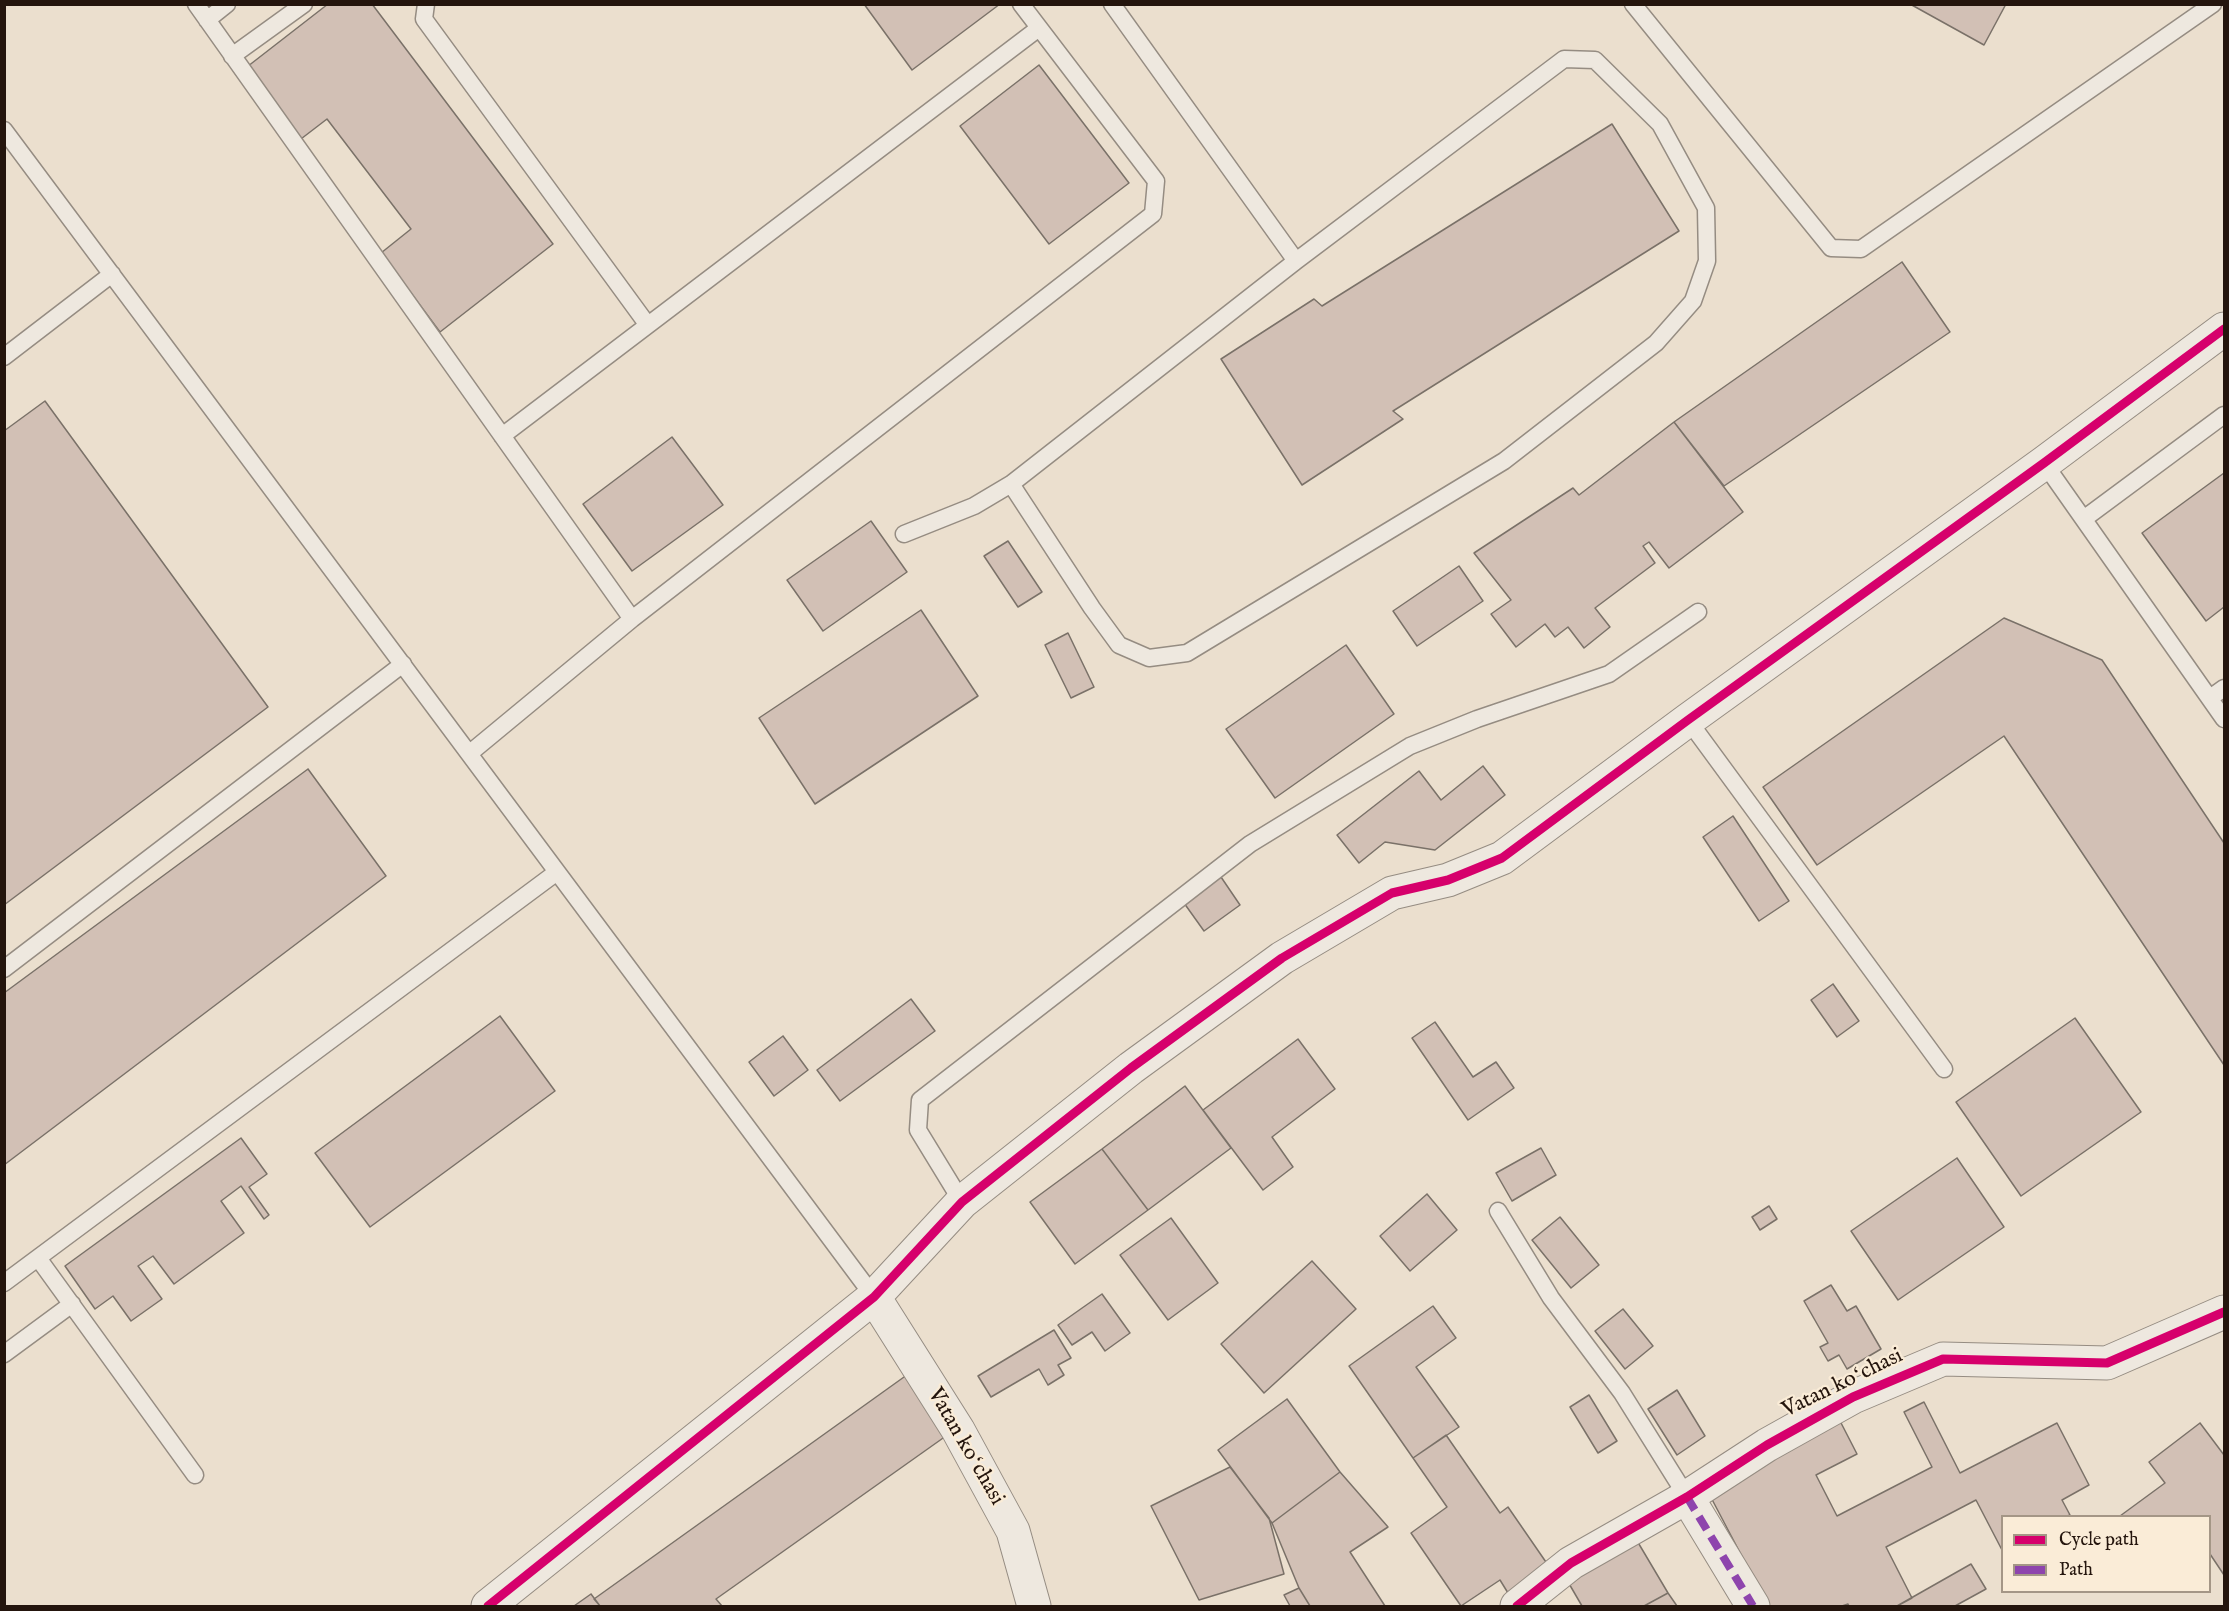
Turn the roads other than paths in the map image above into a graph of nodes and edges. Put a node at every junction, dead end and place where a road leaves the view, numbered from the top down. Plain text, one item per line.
1 (196, 4) edge
2 (227, 4) edge
3 (304, 4) edge
4 (426, 4) edge
5 (1021, 4) edge
6 (1112, 4) edge
7 (1633, 4) edge
8 (2213, 4) edge
9 (207, 20) junction
10 (1039, 28) junction
11 (232, 56) junction
12 (4, 130) edge
13 (1296, 261) junction
14 (112, 274) junction
15 (647, 324) junction
16 (2224, 329) edge
17 (4, 357) edge
18 (2224, 415) edge
19 (502, 436) junction
20 (2044, 463) junction
21 (1011, 484) junction
22 (2085, 518) junction
23 (904, 534) dead end
24 (1698, 612) dead end
25 (632, 619) junction
26 (403, 664) junction
27 (2224, 688) edge
28 (2210, 698) junction
29 (2224, 719) edge
30 (1688, 720) junction
31 (470, 753) junction
32 (557, 872) junction
33 (4, 969) edge
34 (1944, 1069) dead end
35 (962, 1202) junction
36 (1498, 1211) dead end
37 (38, 1258) junction
38 (4, 1283) edge
39 (874, 1297) junction
40 (72, 1304) junction
41 (2224, 1312) edge
42 (4, 1354) edge
43 (195, 1475) dead end
44 (1687, 1497) junction
45 (488, 1606) edge
46 (1034, 1606) edge
47 (1517, 1606) edge
48 (1753, 1606) edge

1 - 9 lane
2 - 9 lane
3 - 11 lane
4 - 15 lane
5 - 10 lane
6 - 13 lane
7 - 8 lane
9 - 11 lane
10 - 15 lane
10 - 25 lane
11 - 19 lane
12 - 14 lane
13 - 21 lane
13 - 21 lane
14 - 17 lane
14 - 26 lane
15 - 19 lane
16 - 20 street
18 - 22 lane
19 - 25 lane
20 - 22 lane
20 - 30 street
21 - 23 lane
22 - 28 lane
24 - 35 lane
25 - 31 lane
26 - 31 lane
26 - 33 lane
27 - 28 lane
28 - 29 lane
30 - 34 lane
30 - 35 street
31 - 32 lane
32 - 37 lane
32 - 39 lane
35 - 39 street
36 - 44 lane
37 - 38 lane
37 - 40 lane
39 - 45 street
39 - 46 street, Vatan koʻchasi
40 - 42 lane
40 - 43 lane
41 - 44 street, Vatan koʻchasi
44 - 47 street, Vatan koʻchasi
44 - 48 street

